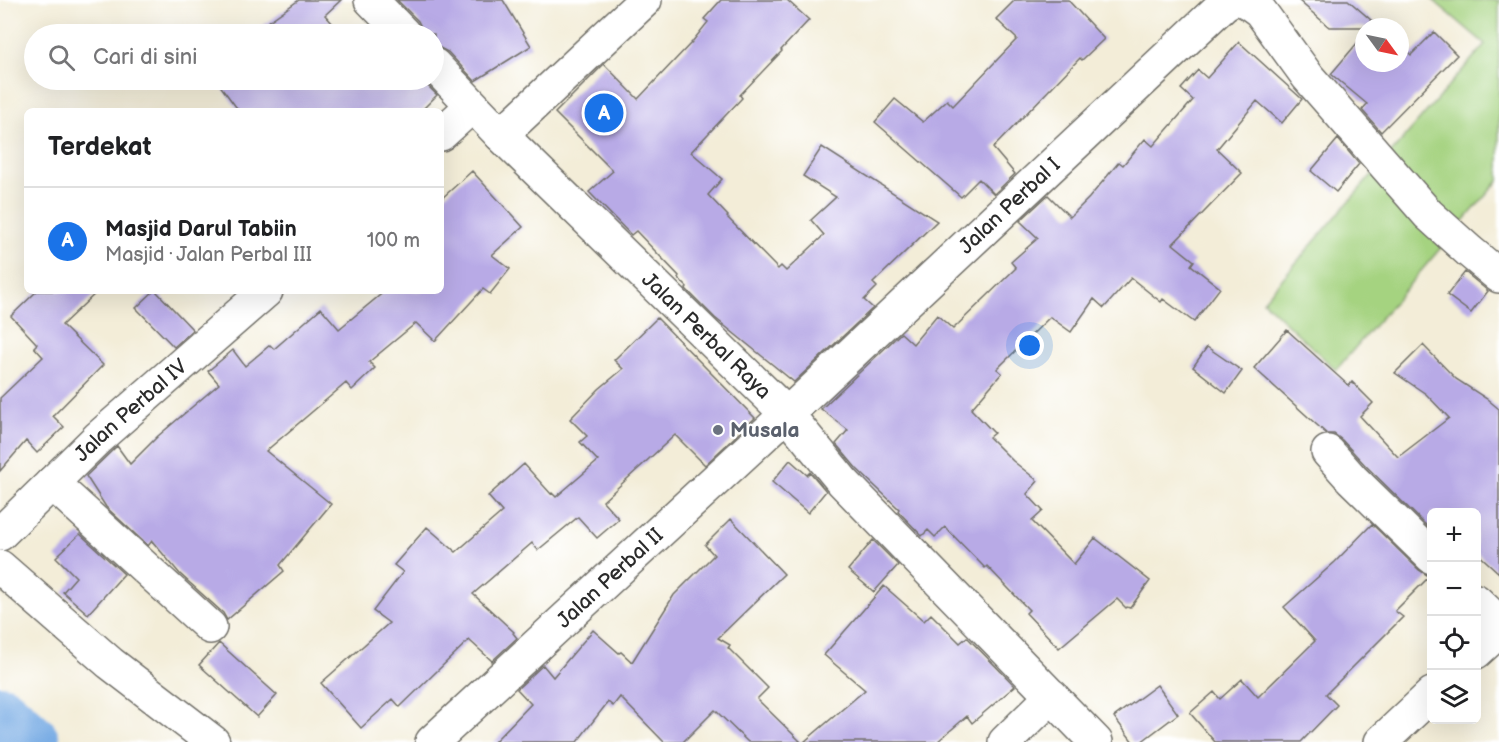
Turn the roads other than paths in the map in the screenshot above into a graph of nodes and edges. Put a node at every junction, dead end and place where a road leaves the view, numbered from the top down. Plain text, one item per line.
1 (371, 0) edge
2 (645, 0) edge
3 (1231, 0) edge
4 (1243, 0) edge
5 (394, 24) edge
6 (444, 76) edge
7 (472, 106) junction
8 (444, 131) edge
9 (501, 135) junction
10 (1499, 276) edge
11 (263, 294) edge
12 (787, 414) junction
13 (1328, 452) dead end
14 (52, 483) junction
15 (0, 534) edge
16 (1427, 553) edge
17 (0, 567) edge
18 (1481, 606) edge
19 (1499, 623) edge
20 (210, 627) dead end
21 (1499, 631) edge
22 (1481, 647) edge
23 (1052, 696) junction
24 (1427, 698) edge
25 (213, 742) edge
26 (432, 742) edge
27 (1005, 742) edge
28 (1096, 742) edge
29 (1381, 742) edge

1 - 5 street
2 - 9 street
3 - 12 street, Jalan Perbal I
4 - 10 street
6 - 7 street, Jalan Perbal Raya
7 - 8 street
7 - 9 street, Jalan Perbal Raya
9 - 12 street, Jalan Perbal Raya
11 - 14 street, Jalan Perbal IV
12 - 23 street, Jalan Perbal Raya
12 - 26 street, Jalan Perbal II
13 - 16 street
14 - 15 street, Jalan Perbal IV
14 - 20 street
17 - 25 street
18 - 19 street
21 - 22 street
23 - 27 street
23 - 28 street, Jalan Perbal Raya
24 - 29 street

